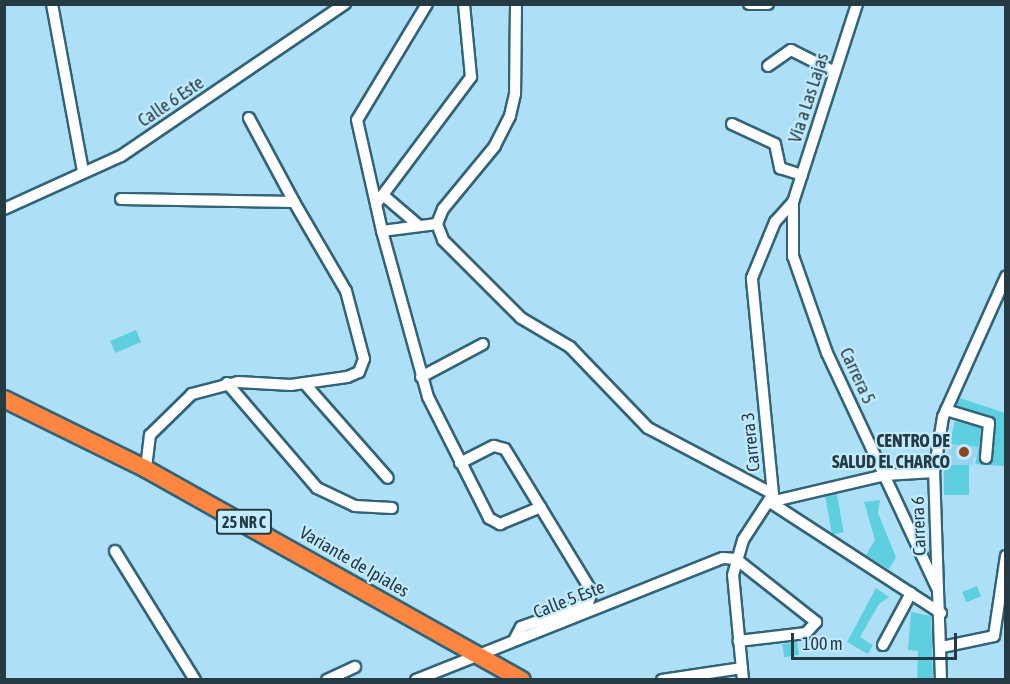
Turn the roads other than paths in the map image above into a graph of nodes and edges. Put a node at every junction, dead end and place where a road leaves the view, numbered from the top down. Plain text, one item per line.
1 (52, 4) edge
2 (345, 4) edge
3 (427, 4) edge
4 (464, 4) edge
5 (516, 4) edge
6 (749, 4) edge
7 (768, 4) edge
8 (856, 4) edge
9 (768, 66) dead end
10 (835, 72) junction
11 (249, 118) dead end
12 (732, 124) dead end
13 (83, 171) junction
14 (802, 175) junction
15 (121, 199) dead end
16 (380, 199) junction
17 (294, 202) junction
18 (793, 202) junction
19 (4, 209) edge
20 (417, 224) junction
21 (437, 225) junction
22 (382, 231) junction
23 (1005, 277) edge
24 (483, 344) dead end
25 (422, 377) junction
26 (227, 383) junction
27 (305, 384) junction
28 (4, 399) edge
29 (946, 410) junction
30 (987, 458) dead end
31 (460, 463) junction
32 (146, 469) junction
33 (934, 472) junction
34 (885, 475) junction
35 (388, 478) dead end
36 (772, 498) junction
37 (541, 507) junction
38 (392, 508) dead end
39 (114, 551) dead end
40 (1005, 556) edge
41 (736, 559) junction
42 (937, 588) junction
43 (911, 593) junction
44 (942, 613) junction
45 (513, 640) junction
46 (738, 641) junction
47 (883, 645) dead end
48 (942, 647) junction
49 (478, 655) junction
50 (355, 667) dead end
51 (742, 668) junction
52 (195, 680) edge
53 (327, 680) edge
54 (416, 680) edge
55 (522, 680) edge
56 (662, 680) edge
57 (743, 680) edge
58 (941, 680) edge

1 - 13 street
2 - 13 street, Calle 6 Este
3 - 16 street
4 - 16 street
5 - 21 street
6 - 7 street
8 - 10 street, Vía a Las Lajas
9 - 10 street
10 - 14 street, Vía a Las Lajas
11 - 17 street
12 - 14 street
13 - 19 street, Calle 6 Este
14 - 18 street, Vía a Las Lajas
15 - 17 street
16 - 20 street
16 - 22 street
17 - 27 street
18 - 34 street, Carrera 5
18 - 36 street, Carrera 3
20 - 21 street
20 - 22 street
21 - 36 street
22 - 25 street
23 - 29 street, Carrera 6
24 - 25 street
25 - 31 street
26 - 27 street
26 - 32 street
26 - 38 street
27 - 35 street
28 - 32 highway, Variante de Ipiales / 25 NR C
29 - 30 street
29 - 33 street, Carrera 6
31 - 37 street
31 - 37 street
32 - 49 highway, Variante de Ipiales / 25 NR C
33 - 34 street
33 - 42 street, Carrera 6
34 - 36 street
34 - 42 street, Carrera 5
36 - 41 street
36 - 43 street
37 - 45 street
39 - 52 street
40 - 48 street
41 - 45 street, Calle 5 Este
41 - 46 street
41 - 46 street
42 - 44 street, Carrera 6
43 - 44 street
43 - 47 street
44 - 48 street, Carrera 6
45 - 49 street, Calle 5 Este
46 - 51 street
48 - 58 street, Carrera 6
49 - 54 street, Calle 5 Este
49 - 55 highway, Variante de Ipiales / 25 NR C
50 - 53 street
51 - 56 street
51 - 57 street

